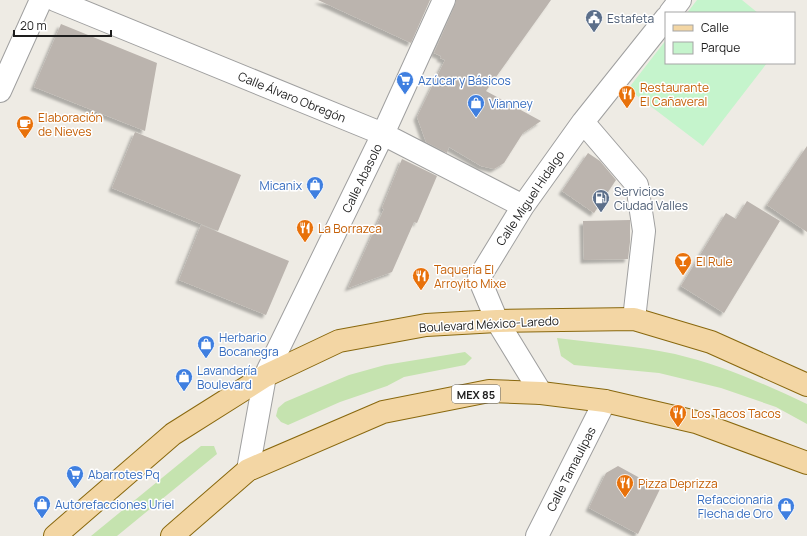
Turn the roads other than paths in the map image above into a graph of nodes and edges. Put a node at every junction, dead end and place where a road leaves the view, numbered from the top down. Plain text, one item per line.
1 (41, 0) edge
2 (55, 0) edge
3 (444, 0) edge
4 (680, 0) edge
5 (671, 12) edge
6 (665, 19) edge
7 (0, 91) edge
8 (583, 122) junction
9 (383, 134) junction
10 (523, 206) junction
11 (634, 319) junction
12 (497, 321) junction
13 (265, 376) junction
14 (807, 385) edge
15 (541, 393) junction
16 (605, 401) junction
17 (807, 463) edge
18 (248, 470) junction
19 (55, 536) edge
20 (172, 536) edge
21 (537, 536) edge

1 - 7 street
2 - 9 street, Calle Álvaro Obregón
3 - 9 street, Calle Abasolo
4 - 5 street
6 - 8 street, Calle Miguel Hidalgo
8 - 10 street, Calle Miguel Hidalgo
8 - 11 street
9 - 10 street, Calle Álvaro Obregón
9 - 13 street, Calle Abasolo
10 - 12 street, Calle Miguel Hidalgo
11 - 12 main road, Boulevard México-Laredo
11 - 14 main road, Boulevard México-Laredo
12 - 13 main road, Boulevard México-Laredo
12 - 15 street, Calle Miguel Hidalgo
13 - 18 street, Calle Abasolo
13 - 19 main road, Boulevard México-Laredo
15 - 16 main road, MEX 85
15 - 18 main road, MEX 85
16 - 17 main road, MEX 85
16 - 21 street, Calle Tamaulipas
18 - 20 main road, MEX 85

